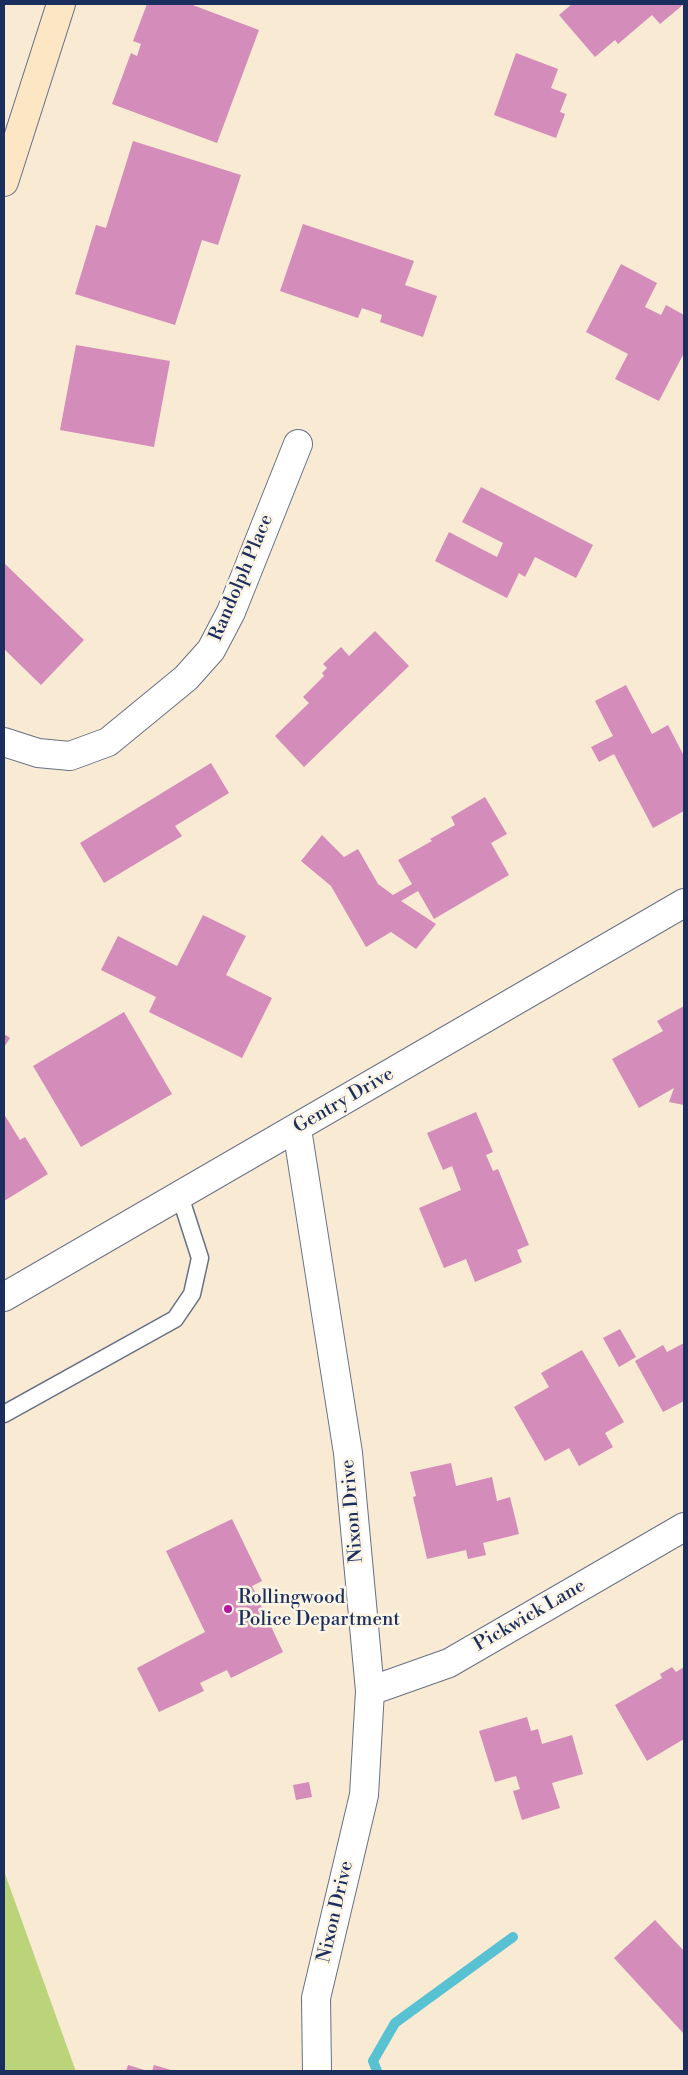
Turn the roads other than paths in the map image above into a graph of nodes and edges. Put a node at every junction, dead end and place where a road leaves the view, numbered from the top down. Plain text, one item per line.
1 (61, 4) edge
2 (4, 182) edge
3 (298, 444) dead end
4 (4, 742) edge
5 (684, 903) edge
6 (297, 1129) junction
7 (180, 1196) junction
8 (4, 1297) edge
9 (4, 1414) edge
10 (684, 1527) edge
11 (370, 1691) junction
12 (317, 2071) edge

1 - 2 street
3 - 4 street, Randolph Place
5 - 6 street, Gentry Drive
6 - 7 street, Gentry Drive
6 - 11 street, Nixon Drive
7 - 8 street, Gentry Drive
7 - 9 lane
10 - 11 street, Pickwick Lane
11 - 12 street, Nixon Drive

